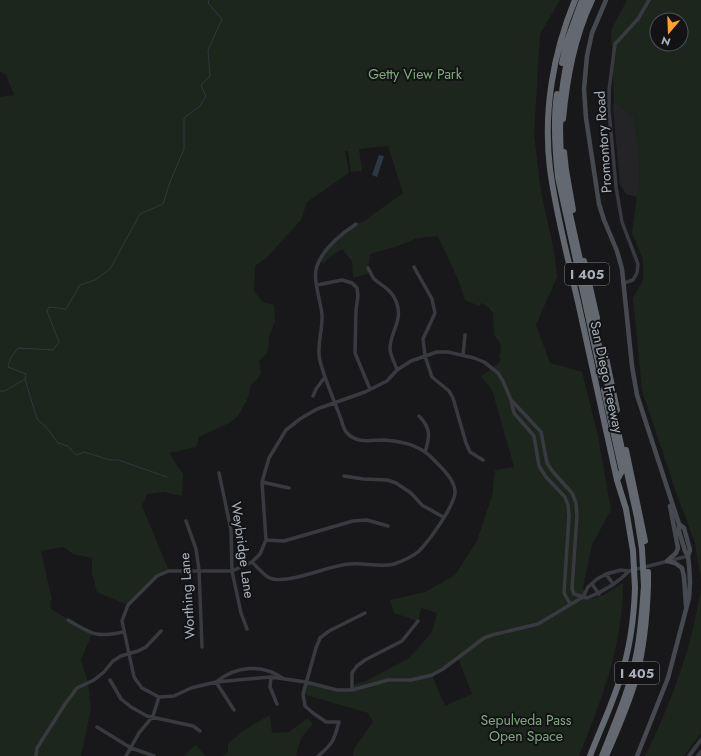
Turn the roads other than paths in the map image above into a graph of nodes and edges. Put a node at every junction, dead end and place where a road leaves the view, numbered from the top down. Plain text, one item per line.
1 (575, 0) edge
2 (582, 0) edge
3 (587, 0) edge
4 (592, 0) edge
5 (606, 0) edge
6 (650, 0) edge
7 (356, 224) dead end
8 (414, 267) dead end
9 (368, 268) dead end
10 (624, 283) junction
11 (317, 285) junction
12 (465, 335) dead end
13 (463, 355) junction
14 (425, 356) junction
15 (397, 370) junction
16 (325, 377) junction
17 (370, 389) junction
18 (313, 396) dead end
19 (511, 400) junction
20 (335, 403) junction
21 (419, 416) dead end
22 (425, 452) junction
23 (482, 460) dead end
24 (219, 474) dead end
25 (344, 476) dead end
26 (617, 480) junction
27 (262, 482) junction
28 (289, 488) dead end
29 (669, 494) junction
30 (443, 517) junction
31 (186, 521) dead end
32 (388, 526) dead end
33 (266, 540) junction
34 (644, 549) junction
35 (688, 556) junction
36 (252, 562) junction
37 (667, 562) junction
38 (199, 570) junction
39 (232, 570) junction
40 (629, 571) junction
41 (606, 574) junction
42 (592, 584) junction
43 (613, 584) junction
44 (646, 585) junction
45 (599, 594) junction
46 (583, 597) junction
47 (570, 604) junction
48 (365, 613) dead end
49 (686, 614) junction
50 (68, 620) dead end
51 (418, 621) dead end
52 (247, 629) dead end
53 (161, 631) dead end
54 (124, 632) junction
55 (202, 647) dead end
56 (128, 654) junction
57 (271, 677) junction
58 (110, 680) dead end
59 (285, 680) junction
60 (216, 682) junction
61 (306, 682) junction
62 (352, 690) junction
63 (159, 697) junction
64 (277, 704) dead end
65 (234, 710) dead end
66 (153, 716) junction
67 (97, 727) dead end
68 (200, 731) dead end
69 (701, 740) edge
70 (131, 748) junction
71 (701, 752) edge
72 (36, 756) edge
73 (126, 756) edge
74 (154, 756) edge
75 (318, 756) edge
76 (590, 756) edge
77 (602, 756) edge
78 (606, 756) edge
79 (637, 756) edge
80 (689, 756) edge
81 (698, 756) edge

1 - 26 highway, San Diego Freeway / I 405
2 - 26 highway
3 - 34 highway
4 - 34 highway, San Diego Freeway / I 405
5 - 10 main road
6 - 10 street, Promontory Road
7 - 11 street
8 - 14 street
9 - 15 street
10 - 29 main road
11 - 16 street
11 - 17 street
12 - 13 street
13 - 14 street
13 - 19 street
14 - 15 street
14 - 23 street
15 - 17 street
16 - 18 street
16 - 20 street
17 - 20 street
19 - 46 street
19 - 47 street
20 - 22 street
20 - 27 street
21 - 22 street
22 - 30 street
24 - 39 street, Weybridge Lane
25 - 30 street
26 - 76 highway, San Diego Freeway / I 405, bridge
27 - 28 street
27 - 33 street
29 - 35 main road
29 - 37 main road
30 - 36 street
31 - 38 street, Worthing Lane
32 - 33 street
33 - 36 street
34 - 44 highway, San Diego Freeway / I 405, bridge
35 - 37 street
35 - 49 main road
36 - 39 street
37 - 40 street
37 - 49 main road
38 - 39 street
38 - 54 street
38 - 55 street, Worthing Lane
39 - 52 street, Weybridge Lane
40 - 41 street
40 - 43 street
41 - 42 street
41 - 43 street
42 - 45 street
42 - 46 street
43 - 45 street
44 - 77 highway
44 - 78 highway, San Diego Freeway / I 405
45 - 46 street
46 - 47 street
47 - 62 street
48 - 61 street
49 - 79 main road
50 - 54 street
51 - 62 street
53 - 56 street
54 - 56 street
56 - 63 street
56 - 72 street
57 - 59 street
57 - 60 street
57 - 64 street
58 - 66 street
59 - 60 street
59 - 61 street
60 - 63 street
60 - 65 street
61 - 62 street
61 - 75 street
63 - 66 street
66 - 68 street
66 - 70 street
67 - 70 street
69 - 80 street
70 - 73 street
70 - 74 street
71 - 81 street

